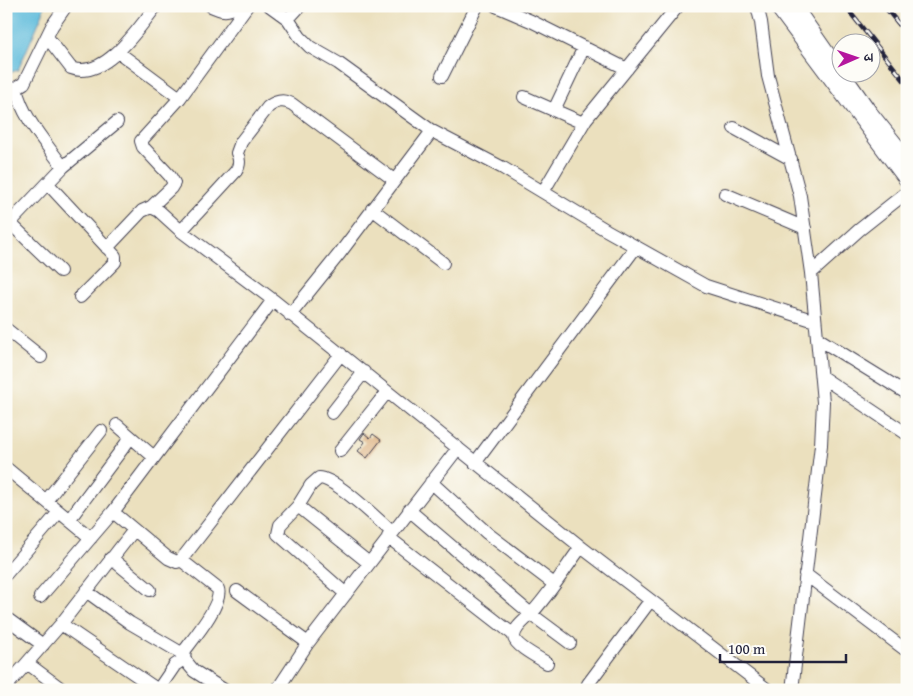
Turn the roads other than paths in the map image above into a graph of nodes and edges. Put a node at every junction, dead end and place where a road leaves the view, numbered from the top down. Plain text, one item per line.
1 (66, 6) edge
2 (156, 6) edge
3 (211, 6) edge
4 (236, 6) edge
5 (247, 6) edge
6 (270, 6) edge
7 (300, 6) edge
8 (477, 6) edge
9 (496, 6) edge
10 (678, 6) edge
11 (757, 6) edge
12 (777, 6) edge
13 (794, 6) edge
14 (512, 9) edge
15 (288, 19) junction
16 (47, 37) junction
17 (584, 48) junction
18 (118, 52) junction
19 (830, 57) edge
20 (626, 69) junction
21 (442, 76) dead end
22 (848, 82) edge
23 (10, 90) edge
24 (524, 97) dead end
25 (180, 98) junction
26 (554, 110) junction
27 (117, 122) dead end
28 (583, 123) junction
29 (734, 128) dead end
30 (432, 131) junction
31 (907, 158) edge
32 (791, 159) junction
33 (63, 167) junction
34 (394, 180) junction
35 (907, 180) edge
36 (48, 184) junction
37 (543, 192) junction
38 (907, 192) edge
39 (725, 194) dead end
40 (151, 207) junction
41 (372, 209) junction
42 (8, 225) edge
43 (805, 228) junction
44 (181, 230) junction
45 (636, 247) junction
46 (107, 248) junction
47 (443, 263) dead end
48 (60, 271) dead end
49 (811, 273) junction
50 (80, 297) dead end
51 (273, 300) junction
52 (290, 314) junction
53 (815, 321) junction
54 (6, 329) edge
55 (817, 338) junction
56 (341, 354) junction
57 (41, 357) dead end
58 (364, 372) junction
59 (822, 377) junction
60 (904, 391) dead end
61 (387, 392) junction
62 (332, 413) dead end
63 (117, 425) dead end
64 (101, 431) dead end
65 (907, 434) edge
66 (131, 437) junction
67 (458, 448) junction
68 (340, 451) dead end
69 (154, 457) junction
70 (475, 463) junction
71 (8, 474) edge
72 (431, 482) junction
73 (46, 501) junction
74 (298, 506) junction
75 (409, 510) junction
76 (113, 512) junction
77 (64, 516) junction
78 (134, 530) junction
79 (390, 535) junction
80 (91, 538) junction
81 (581, 547) junction
82 (111, 558) junction
83 (180, 560) junction
84 (369, 563) junction
85 (6, 574) edge
86 (805, 574) junction
87 (554, 584) junction
88 (150, 590) dead end
89 (86, 591) junction
90 (237, 591) dead end
91 (346, 594) junction
92 (40, 597) dead end
93 (650, 601) junction
94 (530, 614) junction
95 (6, 618) edge
96 (62, 624) junction
97 (514, 634) junction
98 (570, 643) dead end
99 (308, 644) junction
100 (43, 645) junction
101 (907, 651) edge
102 (184, 656) junction
103 (27, 663) junction
104 (547, 663) dead end
105 (9, 682) edge
106 (63, 690) edge
107 (158, 690) edge
108 (224, 690) edge
109 (277, 690) edge
110 (588, 690) edge
111 (768, 690) edge
112 (792, 690) edge

1 - 16 street
2 - 18 street
3 - 4 street
5 - 25 street
6 - 15 street
7 - 15 street
8 - 21 street
9 - 14 street
10 - 20 street
11 - 32 street
12 - 35 main road
13 - 19 main road
14 - 17 street
15 - 30 street
16 - 18 street
16 - 23 street
17 - 20 street
17 - 26 street
18 - 25 street
20 - 28 street
22 - 31 main road
23 - 33 street
24 - 26 street
25 - 40 street
26 - 28 street
27 - 33 street
28 - 37 street
29 - 32 street
30 - 34 street
30 - 37 street
32 - 43 street
33 - 36 street
34 - 41 street
34 - 44 street
36 - 42 street
36 - 46 street
37 - 45 street
38 - 49 street
39 - 43 street
40 - 44 street
40 - 46 street
41 - 47 street
41 - 52 street
42 - 48 street
43 - 49 street
44 - 51 street
45 - 53 street
45 - 70 street
46 - 50 street
49 - 53 street
51 - 52 street
51 - 69 street
52 - 56 street
53 - 55 street
54 - 57 street
55 - 59 street
55 - 60 street
56 - 58 street
56 - 83 street
58 - 61 street
58 - 62 street
59 - 65 street
59 - 86 street
61 - 67 street
61 - 68 street
63 - 66 street
64 - 73 street
66 - 69 street
66 - 77 street
67 - 70 street
67 - 72 street
69 - 76 street
70 - 81 street
71 - 73 street
72 - 75 street
72 - 87 street
73 - 77 street
74 - 79 street
74 - 84 street
74 - 91 street
75 - 79 street
75 - 94 street
76 - 78 street
76 - 80 street
77 - 80 street
77 - 85 street
78 - 82 street
78 - 83 street
79 - 84 street
79 - 97 street
80 - 92 street
81 - 87 street
81 - 93 street
82 - 88 street
82 - 89 street
83 - 102 street
84 - 91 street
86 - 101 street
86 - 112 street
87 - 94 street
89 - 96 street
89 - 102 street
90 - 99 street
91 - 99 street
93 - 110 street
93 - 111 street
94 - 97 street
94 - 98 street
95 - 100 street
96 - 100 street
96 - 107 street
97 - 104 street
99 - 109 street
100 - 103 street
102 - 107 street
102 - 108 street
103 - 105 street
103 - 106 street

